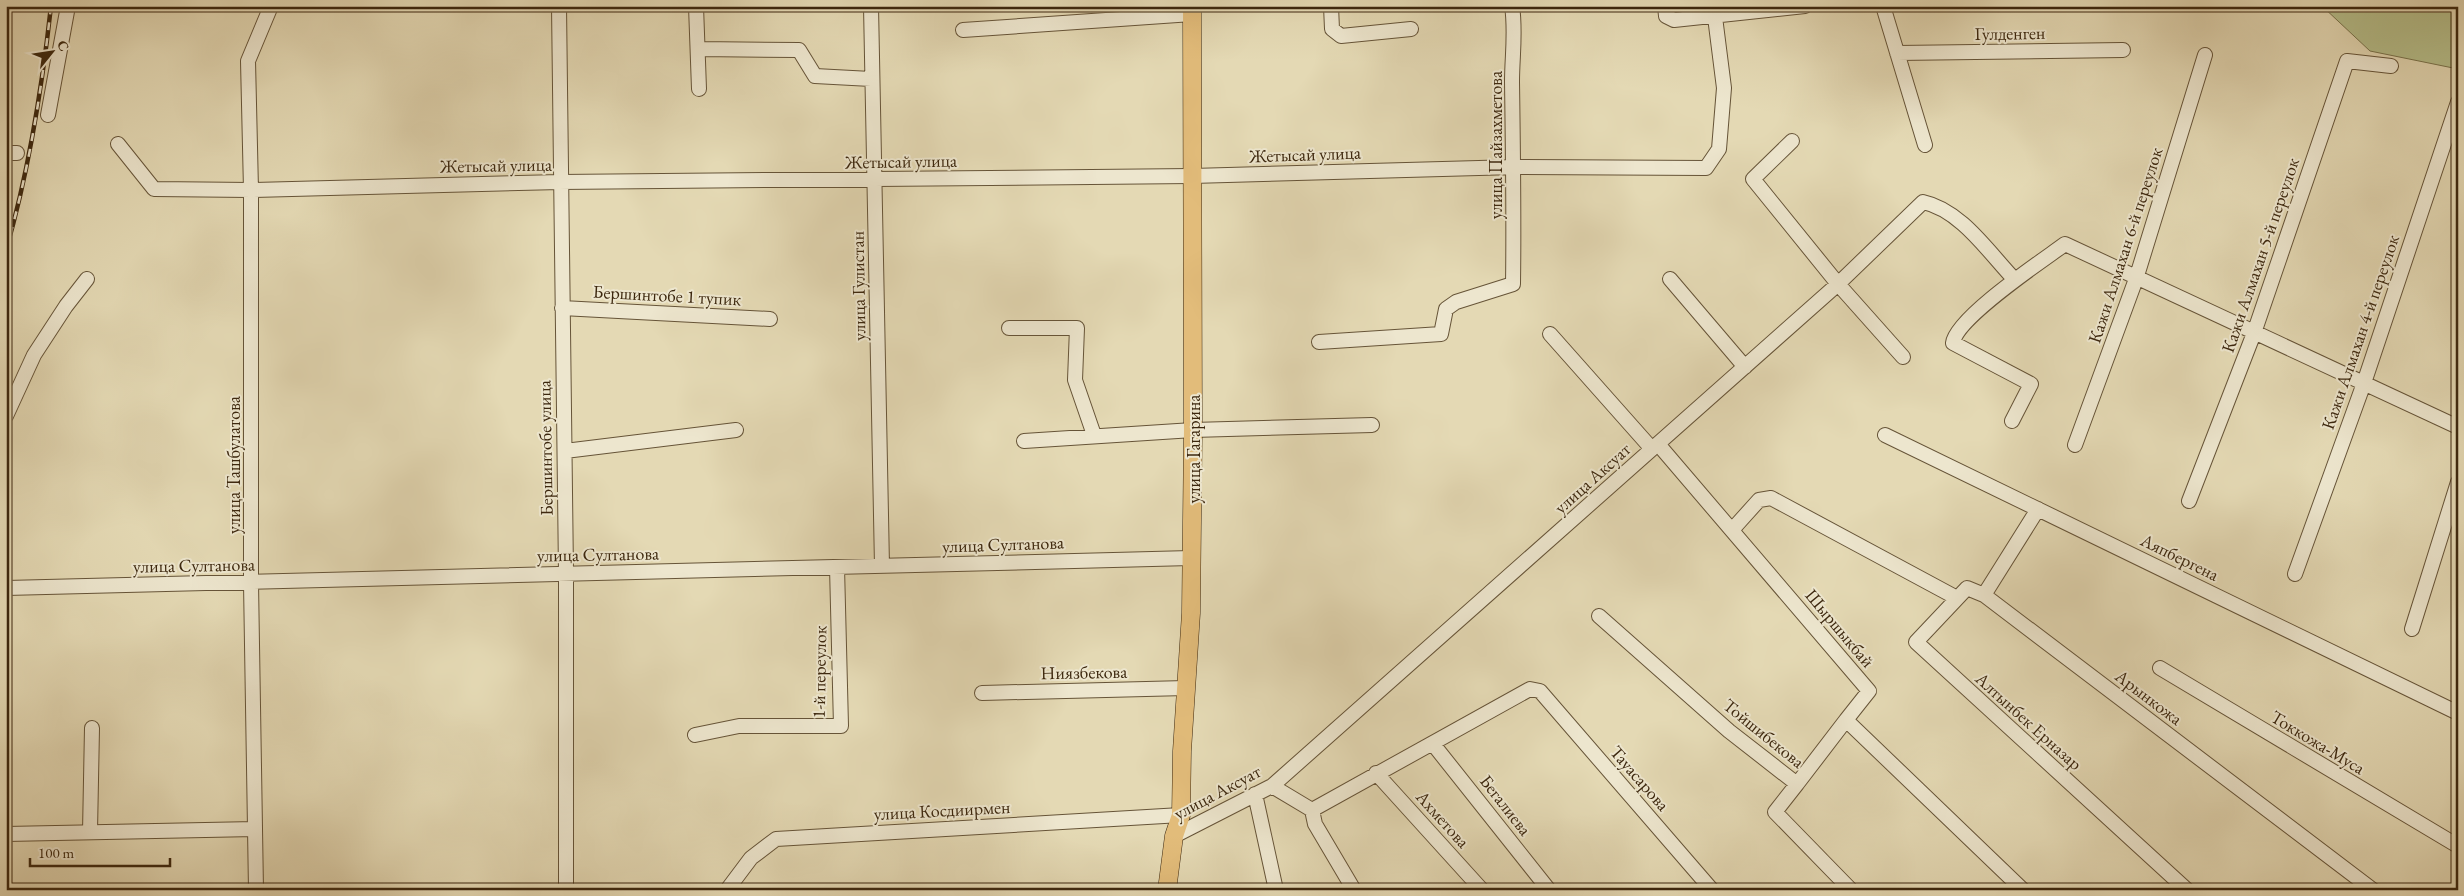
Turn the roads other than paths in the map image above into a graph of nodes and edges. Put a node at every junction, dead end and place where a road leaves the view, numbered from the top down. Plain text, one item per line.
1 (68, 6) edge
2 (271, 6) edge
3 (559, 6) edge
4 (696, 6) edge
5 (871, 6) edge
6 (1331, 6) edge
7 (1512, 6) edge
8 (1664, 6) edge
9 (1805, 6) edge
10 (1883, 6) edge
11 (1192, 10) edge
12 (1715, 17) junction
13 (1411, 29) dead end
14 (963, 30) dead end
15 (698, 49) junction
16 (2123, 50) dead end
17 (1897, 53) junction
18 (2205, 55) dead end
19 (2391, 66) dead end
20 (871, 79) junction
21 (699, 89) dead end
22 (2458, 102) edge
23 (48, 115) dead end
24 (1792, 141) dead end
25 (118, 144) dead end
26 (1925, 145) dead end
27 (1515, 167) junction
28 (1192, 176) junction
29 (874, 180) junction
30 (560, 182) junction
31 (251, 190) junction
32 (87, 279) dead end
33 (1670, 279) dead end
34 (2136, 279) junction
35 (2015, 280) junction
36 (1838, 284) junction
37 (562, 308) junction
38 (770, 319) dead end
39 (1009, 328) dead end
40 (2254, 333) junction
41 (1550, 334) dead end
42 (1319, 342) dead end
43 (1903, 357) dead end
44 (1745, 367) junction
45 (2364, 383) junction
46 (6, 416) edge
47 (2012, 421) dead end
48 (1372, 425) dead end
49 (2458, 427) edge
50 (736, 430) dead end
51 (1193, 430) junction
52 (1094, 435) junction
53 (1885, 435) dead end
54 (1024, 441) dead end
55 (2075, 445) dead end
56 (1655, 447) junction
57 (565, 451) junction
58 (2458, 482) edge
59 (2189, 501) dead end
60 (2038, 509) junction
61 (1732, 530) junction
62 (1191, 558) junction
63 (882, 566) junction
64 (837, 567) junction
65 (566, 573) junction
66 (2295, 574) dead end
67 (251, 583) junction
68 (6, 588) edge
69 (1984, 595) junction
70 (1957, 598) junction
71 (1599, 616) dead end
72 (2412, 629) dead end
73 (2160, 668) dead end
74 (1186, 688) junction
75 (982, 693) dead end
76 (2458, 713) edge
77 (1846, 720) junction
78 (92, 728) dead end
79 (695, 735) dead end
80 (1433, 744) junction
81 (1376, 773) junction
82 (1797, 784) junction
83 (1272, 786) junction
84 (1255, 794) junction
85 (1312, 810) junction
86 (1181, 815) junction
87 (255, 828) junction
88 (90, 832) junction
89 (6, 834) edge
90 (1174, 836) junction
91 (2458, 846) edge
92 (256, 890) edge
93 (566, 890) edge
94 (727, 890) edge
95 (1167, 890) edge
96 (1276, 890) edge
97 (1354, 890) edge
98 (1482, 890) edge
99 (1549, 890) edge
100 (1712, 890) edge
101 (1851, 890) edge
102 (2023, 890) edge
103 (2187, 890) edge
104 (2373, 890) edge

1 - 23 street
2 - 31 street, улица Ташбулатова
3 - 30 street, Бершинтобе улица
4 - 15 street
5 - 20 street, улица Гулистан
6 - 13 street
7 - 27 street, улица Пайзахметова
8 - 12 street
9 - 12 street
10 - 17 street
11 - 14 street
11 - 28 main road, улица Гагарина
12 - 27 street, Жетысай улица
15 - 20 street
15 - 21 street
16 - 17 street, Гулденген
17 - 26 street
18 - 34 street, Кажи Алмахан 6-й переулок
19 - 40 street, Кажи Алмахан 5-й переулок
20 - 29 street, улица Гулистан
22 - 45 street, Кажи Алмахан 4-й переулок
24 - 36 street
25 - 31 street, Жетысай улица
27 - 28 street, Жетысай улица
27 - 42 street, улица Пайзахметова
28 - 29 street, Жетысай улица
28 - 51 main road, улица Гагарина
29 - 30 street, Жетысай улица
29 - 63 street, улица Гулистан
30 - 31 street, Жетысай улица
30 - 37 street, Бершинтобе улица
31 - 67 street, улица Ташбулатова
32 - 46 street
33 - 44 street
34 - 35 street
34 - 40 street
34 - 55 street, Кажи Алмахан 6-й переулок
35 - 36 street, улица Аксуат
35 - 47 street
36 - 43 street
36 - 44 street, улица Аксуат
37 - 38 street, Бершинтобе 1 тупик
37 - 57 street, Бершинтобе улица
39 - 52 street
40 - 45 street
40 - 59 street, Кажи Алмахан 5-й переулок
41 - 56 street, Шыршыкбай
44 - 56 street, улица Аксуат
45 - 49 street
45 - 66 street, Кажи Алмахан 4-й переулок
48 - 51 street
50 - 57 street
51 - 52 street
51 - 62 main road, улица Гагарина
52 - 54 street
53 - 60 street, Аяпбергена
56 - 61 street, Шыршыкбай
56 - 83 street, улица Аксуат
57 - 65 street, Бершинтобе улица
58 - 72 street
60 - 69 street
60 - 76 street, Аяпбергена
61 - 70 street
61 - 77 street, Шыршыкбай
62 - 63 street, улица Султанова
62 - 74 main road, улица Гагарина
63 - 64 street, улица Султанова
64 - 65 street, улица Султанова
64 - 79 street, 1-й переулок
65 - 67 street, улица Султанова
65 - 93 street, Бершинтобе улица
67 - 68 street, улица Султанова
67 - 87 street, улица Ташбулатова
69 - 70 street
69 - 104 street, Арынкожа
70 - 103 street, Алтынбек Ерназар
71 - 82 street, Тойшибекова
73 - 91 street, Токкожа-Муса
74 - 75 street, Ниязбекова
74 - 86 main road, улица Гагарина
77 - 82 street
77 - 102 street
78 - 88 street
80 - 81 street
80 - 99 street, Бегалиева
80 - 100 street, Тауасарова
81 - 85 street
81 - 98 street, Ахметова
82 - 101 street, Тойшибекова
83 - 84 street, улица Аксуат
83 - 85 street
84 - 90 street, улица Аксуат
84 - 96 street
85 - 97 street
86 - 90 main road, улица Гагарина
86 - 94 street, улица Косдиирмен
87 - 88 street
87 - 92 street, улица Ташбулатова
88 - 89 street
90 - 95 main road, улица Гагарина

